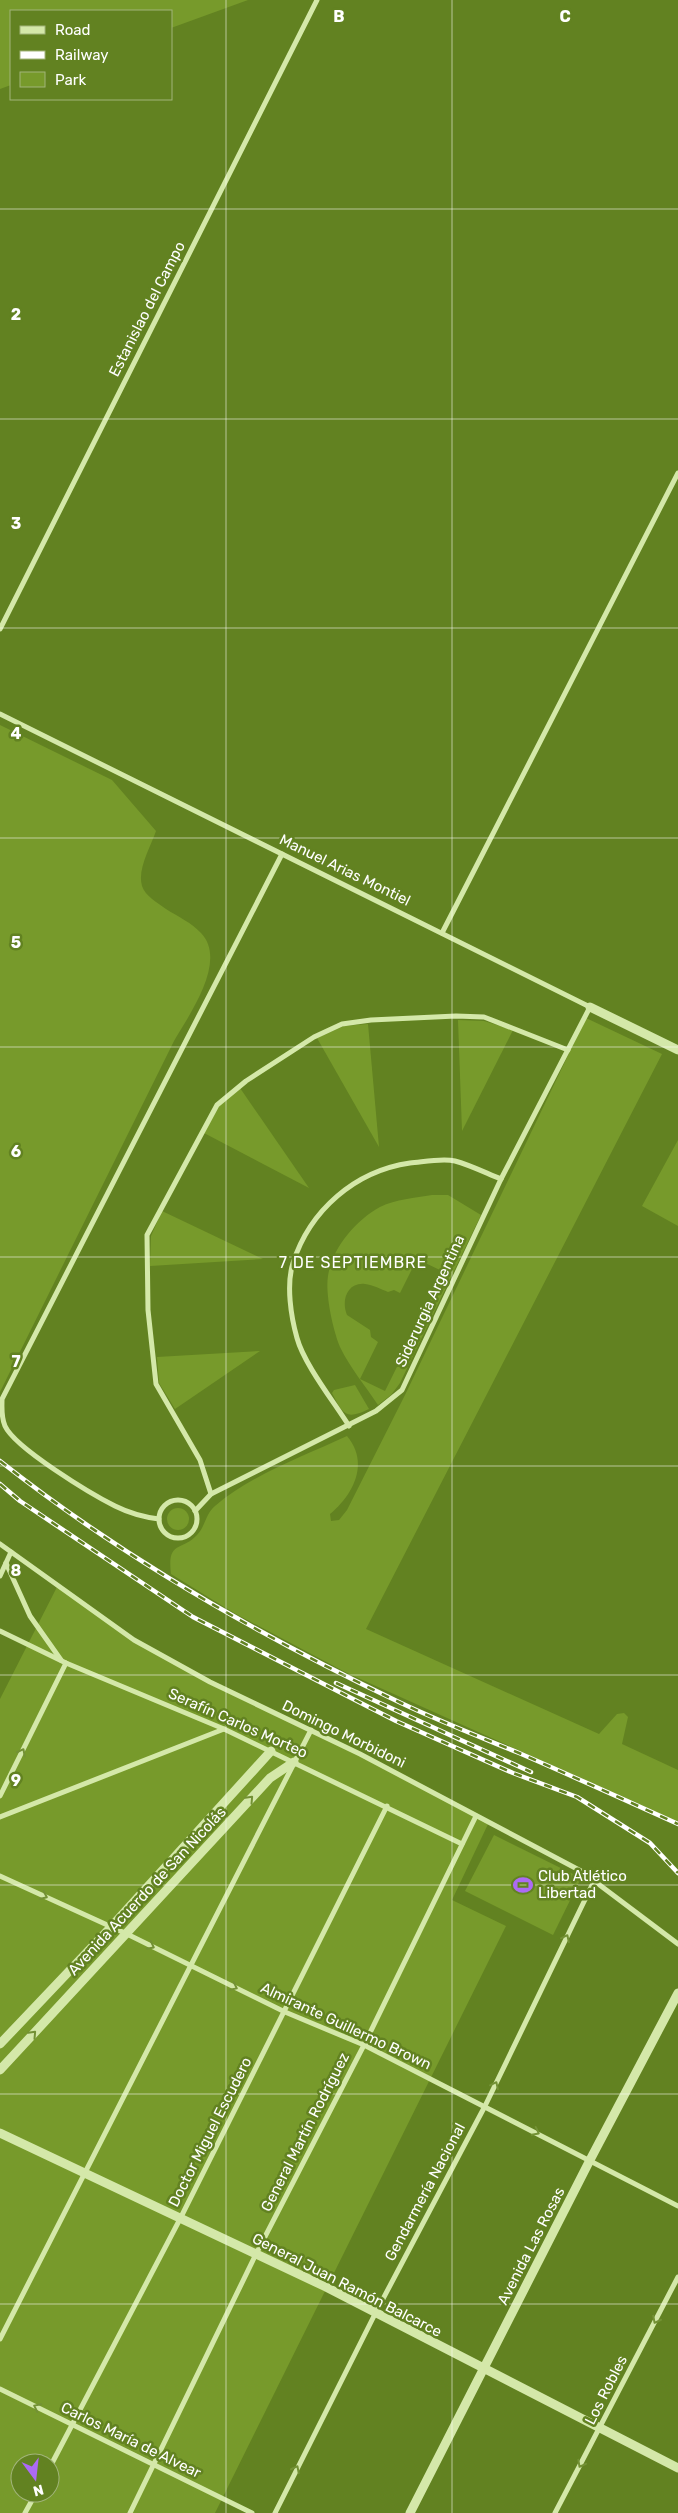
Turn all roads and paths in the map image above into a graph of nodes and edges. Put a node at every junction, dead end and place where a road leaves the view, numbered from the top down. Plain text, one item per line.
1 (317, 0) edge
2 (678, 473) edge
3 (0, 629) edge
4 (0, 714) edge
5 (282, 854) junction
6 (442, 933) junction
7 (590, 1007) junction
8 (568, 1050) junction
9 (678, 1050) edge
10 (501, 1179) junction
11 (349, 1426) junction
12 (211, 1494) junction
13 (195, 1511) junction
14 (159, 1519) junction
15 (0, 1544) edge
16 (11, 1552) junction
17 (6, 1563) junction
18 (0, 1576) edge
19 (0, 1631) edge
20 (64, 1662) junction
21 (224, 1729) junction
22 (310, 1730) junction
23 (271, 1751) junction
24 (294, 1762) junction
25 (0, 1796) edge
26 (387, 1806) junction
27 (476, 1816) junction
28 (0, 1817) edge
29 (462, 1844) junction
30 (0, 1876) edge
31 (594, 1881) junction
32 (111, 1927) junction
33 (127, 1934) junction
34 (678, 1944) edge
35 (190, 1966) junction
36 (678, 1993) edge
37 (285, 2012) junction
38 (0, 2044) edge
39 (364, 2045) junction
40 (0, 2070) edge
41 (485, 2106) junction
42 (0, 2133) edge
43 (590, 2160) junction
44 (84, 2172) junction
45 (678, 2206) edge
46 (180, 2219) junction
47 (256, 2254) junction
48 (678, 2277) edge
49 (375, 2314) junction
50 (0, 2339) edge
51 (484, 2370) junction
52 (0, 2389) edge
53 (72, 2424) junction
54 (600, 2430) junction
55 (57, 2453) edge
56 (155, 2465) junction
57 (678, 2468) edge
58 (130, 2513) edge
59 (252, 2513) edge
60 (275, 2513) edge
61 (410, 2513) edge
62 (555, 2513) edge

1 - 3 street, Estanislao del Campo
2 - 6 street
4 - 5 street, Manuel Arias Montiel
5 - 6 street, Manuel Arias Montiel
5 - 14 street
6 - 7 street, Manuel Arias Montiel
7 - 8 street, Siderurgia Argentina
7 - 9 street, Manuel Arias Montiel
8 - 10 street, Siderurgia Argentina
8 - 12 street
10 - 11 street, Siderurgia Argentina
10 - 11 street
11 - 12 street, Siderurgia Argentina
12 - 13 street, Siderurgia Argentina
13 - 14 street
13 - 14 street, Siderurgia Argentina
15 - 16 street, Domingo Morbidoni
16 - 17 street
16 - 22 street, Domingo Morbidoni
17 - 18 street
17 - 20 street
19 - 20 street, Serafín Carlos Morteo
20 - 21 street, Serafín Carlos Morteo
25 -> 20 street
21 - 23 street, Serafín Carlos Morteo
21 - 28 street
22 - 24 street, Avenida Acuerdo de San Nicolás
22 - 27 street, Domingo Morbidoni
23 - 24 street, Serafín Carlos Morteo
23 - 32 street, Avenida Acuerdo de San Nicolás
24 - 26 street, Serafín Carlos Morteo
33 -> 24 street, Avenida Acuerdo de San Nicolás
24 - 35 street
26 - 29 street, Serafín Carlos Morteo
26 - 37 street, Doctor Miguel Escudero
27 - 29 street, General Martín Rodríguez
27 - 31 street, Domingo Morbidoni
29 - 39 street, General Martín Rodríguez
30 -> 32 street, Almirante Guillermo Brown
31 - 34 street, Domingo Morbidoni
41 -> 31 street, Gendarmería Nacional
32 - 33 street, Almirante Guillermo Brown
32 - 38 street, Avenida Acuerdo de San Nicolás
33 -> 35 street, Almirante Guillermo Brown
40 -> 33 street, Avenida Acuerdo de San Nicolás
35 -> 37 street, Almirante Guillermo Brown
35 - 44 street
36 - 43 street, Avenida Las Rosas
37 - 39 street, Almirante Guillermo Brown
37 - 46 street, Doctor Miguel Escudero
39 - 41 street, Almirante Guillermo Brown
39 - 47 street, General Martín Rodríguez
41 -> 43 street, Almirante Guillermo Brown
41 - 49 street, Gendarmería Nacional
42 - 44 street, General Juan Ramón Balcarce
43 - 45 street, Almirante Guillermo Brown
43 - 51 street, Avenida Las Rosas
44 - 46 street, General Juan Ramón Balcarce
44 - 50 street
46 - 47 street, General Juan Ramón Balcarce
46 - 53 street, Doctor Miguel Escudero
47 - 49 street, General Juan Ramón Balcarce
47 - 56 street, General Martín Rodríguez
48 -> 54 street, Los Robles
49 - 51 street, General Juan Ramón Balcarce
60 -> 49 street, Gendarmería Nacional
51 - 54 street, General Juan Ramón Balcarce
51 - 61 street, Avenida Las Rosas
53 -> 52 street, Carlos María de Alvear
53 - 55 street, Doctor Miguel Escudero
53 - 56 street, Carlos María de Alvear
54 - 57 street, General Juan Ramón Balcarce
54 -> 62 street, Los Robles
56 - 58 street, General Martín Rodríguez
56 - 59 street, Carlos María de Alvear

